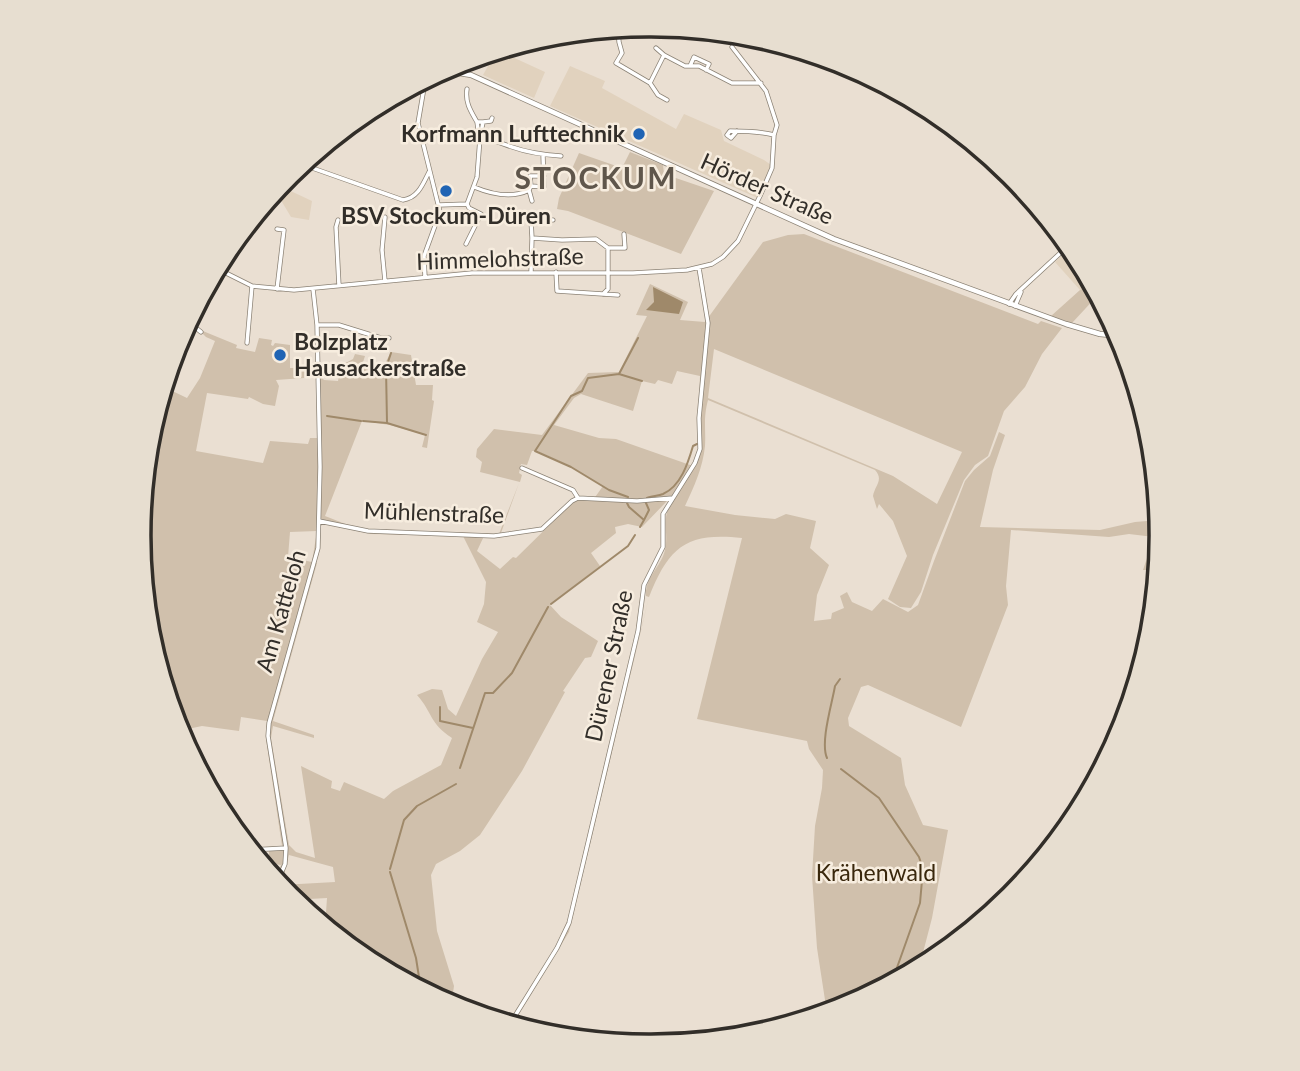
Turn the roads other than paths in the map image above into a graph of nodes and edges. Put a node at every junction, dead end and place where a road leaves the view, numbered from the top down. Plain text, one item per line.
1 (619, 38) edge
2 (731, 43) edge
3 (656, 48) dead end
4 (664, 55) junction
5 (702, 61) junction
6 (690, 66) junction
7 (699, 66) junction
8 (706, 70) junction
9 (463, 73) edge
10 (752, 73) junction
11 (650, 83) junction
12 (748, 83) junction
13 (761, 83) junction
14 (467, 89) dead end
15 (423, 91) edge
16 (667, 100) dead end
17 (492, 118) dead end
18 (477, 122) junction
19 (483, 122) junction
20 (737, 131) dead end
21 (774, 135) junction
22 (480, 138) junction
23 (543, 155) junction
24 (561, 156) dead end
25 (313, 168) edge
26 (429, 172) junction
27 (544, 176) junction
28 (474, 187) junction
29 (530, 188) junction
30 (532, 201) dead end
31 (756, 203) junction
32 (467, 204) junction
33 (439, 205) junction
34 (385, 217) dead end
35 (338, 220) dead end
36 (553, 220) dead end
37 (278, 229) dead end
38 (525, 230) dead end
39 (531, 230) junction
40 (624, 234) dead end
41 (531, 238) junction
42 (467, 244) dead end
43 (608, 248) junction
44 (625, 248) junction
45 (1061, 253) edge
46 (625, 254) dead end
47 (699, 268) junction
48 (531, 271) junction
49 (556, 272) junction
50 (226, 273) edge
51 (608, 273) junction
52 (425, 277) junction
53 (385, 281) junction
54 (252, 286) junction
55 (339, 286) junction
56 (277, 289) junction
57 (313, 289) junction
58 (1024, 289) junction
59 (603, 294) junction
60 (618, 295) dead end
61 (1009, 304) junction
62 (1015, 306) junction
63 (317, 325) junction
64 (197, 329) edge
65 (201, 332) dead end
66 (1106, 334) edge
67 (389, 338) dead end
68 (247, 343) dead end
69 (522, 468) dead end
70 (578, 498) junction
71 (673, 498) junction
72 (319, 521) junction
73 (286, 848) junction
74 (263, 849) edge
75 (282, 871) edge
76 (515, 1015) edge

1 - 11 street
2 - 10 street
3 - 4 street
4 - 6 street
4 - 11 street
5 - 6 street
5 - 7 street
5 - 8 street
6 - 7 street
7 - 8 street
8 - 12 street
9 - 31 main road, Hörder Straße
10 - 12 street
10 - 13 street
11 - 16 street
12 - 13 street
13 - 21 street, Himmelohstraße
14 - 18 street
15 - 26 street
17 - 19 street
18 - 19 street
18 - 22 street
19 - 22 street
20 - 21 street
21 - 31 street, Himmelohstraße
22 - 23 street
22 - 28 street
23 - 24 street
23 - 27 street
25 - 26 street
26 - 33 street
27 - 29 street
27 - 29 street
28 - 29 street
28 - 32 street
29 - 30 street
31 - 47 street, Himmelohstraße
31 - 61 main road, Hörder Straße
32 - 33 street
32 - 42 street
33 - 52 street
34 - 53 street
35 - 55 street
36 - 39 street
37 - 56 street
38 - 39 street
39 - 41 street
40 - 44 street
41 - 43 street
41 - 48 street
43 - 44 street
43 - 51 street
44 - 46 street
45 - 58 street
47 - 51 street, Himmelohstraße
47 - 71 street, Dürener Straße
48 - 49 street, Himmelohstraße
48 - 52 street, Himmelohstraße
49 - 51 street, Himmelohstraße
49 - 59 street
50 - 54 street, Himmelohstraße
51 - 59 street
52 - 53 street, Himmelohstraße
53 - 55 street, Himmelohstraße
54 - 56 street, Himmelohstraße
54 - 68 street
55 - 57 street, Himmelohstraße
56 - 57 street, Himmelohstraße
57 - 63 street, Am Katteloh
58 - 61 street
58 - 62 street
59 - 60 street
61 - 62 main road, Hörder Straße
62 - 66 main road, Hörder Straße
63 - 67 street
63 - 72 street, Am Katteloh
64 - 65 street
69 - 70 street
70 - 71 street
70 - 72 street, Mühlenstraße
71 - 76 street, Dürener Straße
72 - 73 street, Am Katteloh
73 - 74 street
73 - 75 street

